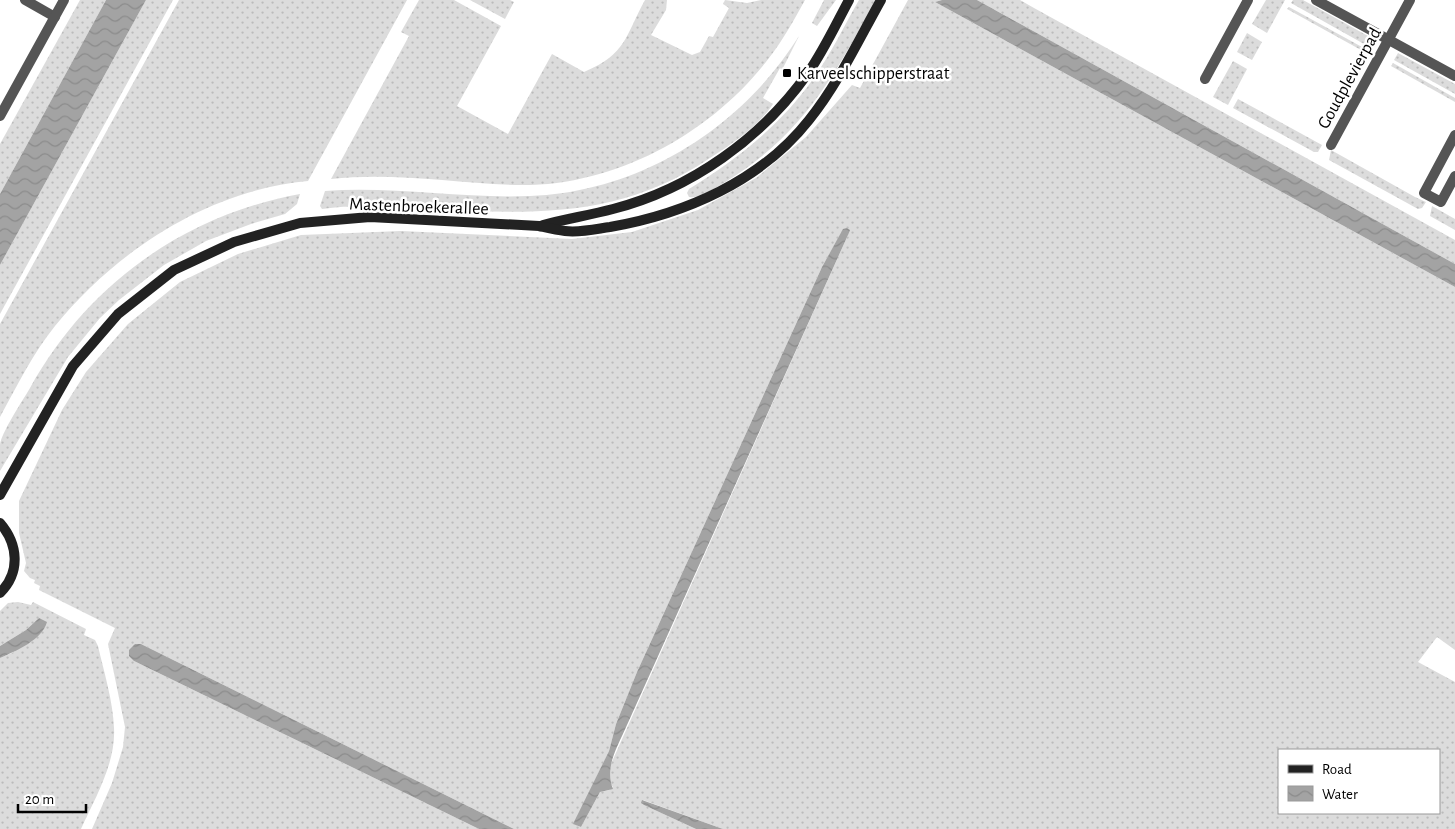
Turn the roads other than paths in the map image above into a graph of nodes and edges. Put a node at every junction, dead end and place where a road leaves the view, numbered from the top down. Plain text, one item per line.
1 (24, 0) edge
2 (64, 0) edge
3 (849, 0) edge
4 (881, 0) edge
5 (1248, 0) edge
6 (1316, 0) edge
7 (1410, 0) edge
8 (55, 17) junction
9 (1388, 39) junction
10 (1455, 76) edge
11 (1205, 79) dead end
12 (0, 116) edge
13 (1455, 135) edge
14 (1331, 145) dead end
15 (1455, 176) edge
16 (539, 226) junction
17 (0, 495) edge
18 (0, 523) edge
19 (0, 593) edge

1 - 8 street
2 - 8 street
3 - 16 main road, Mastenbroekerallee
4 - 16 main road, Mastenbroekerallee
5 - 11 street
6 - 9 street
7 - 9 street, Goudplevierpad
8 - 12 street
9 - 10 street
9 - 14 street, Goudplevierpad
13 - 15 street
16 - 17 main road, Mastenbroekerallee
18 - 19 main road

